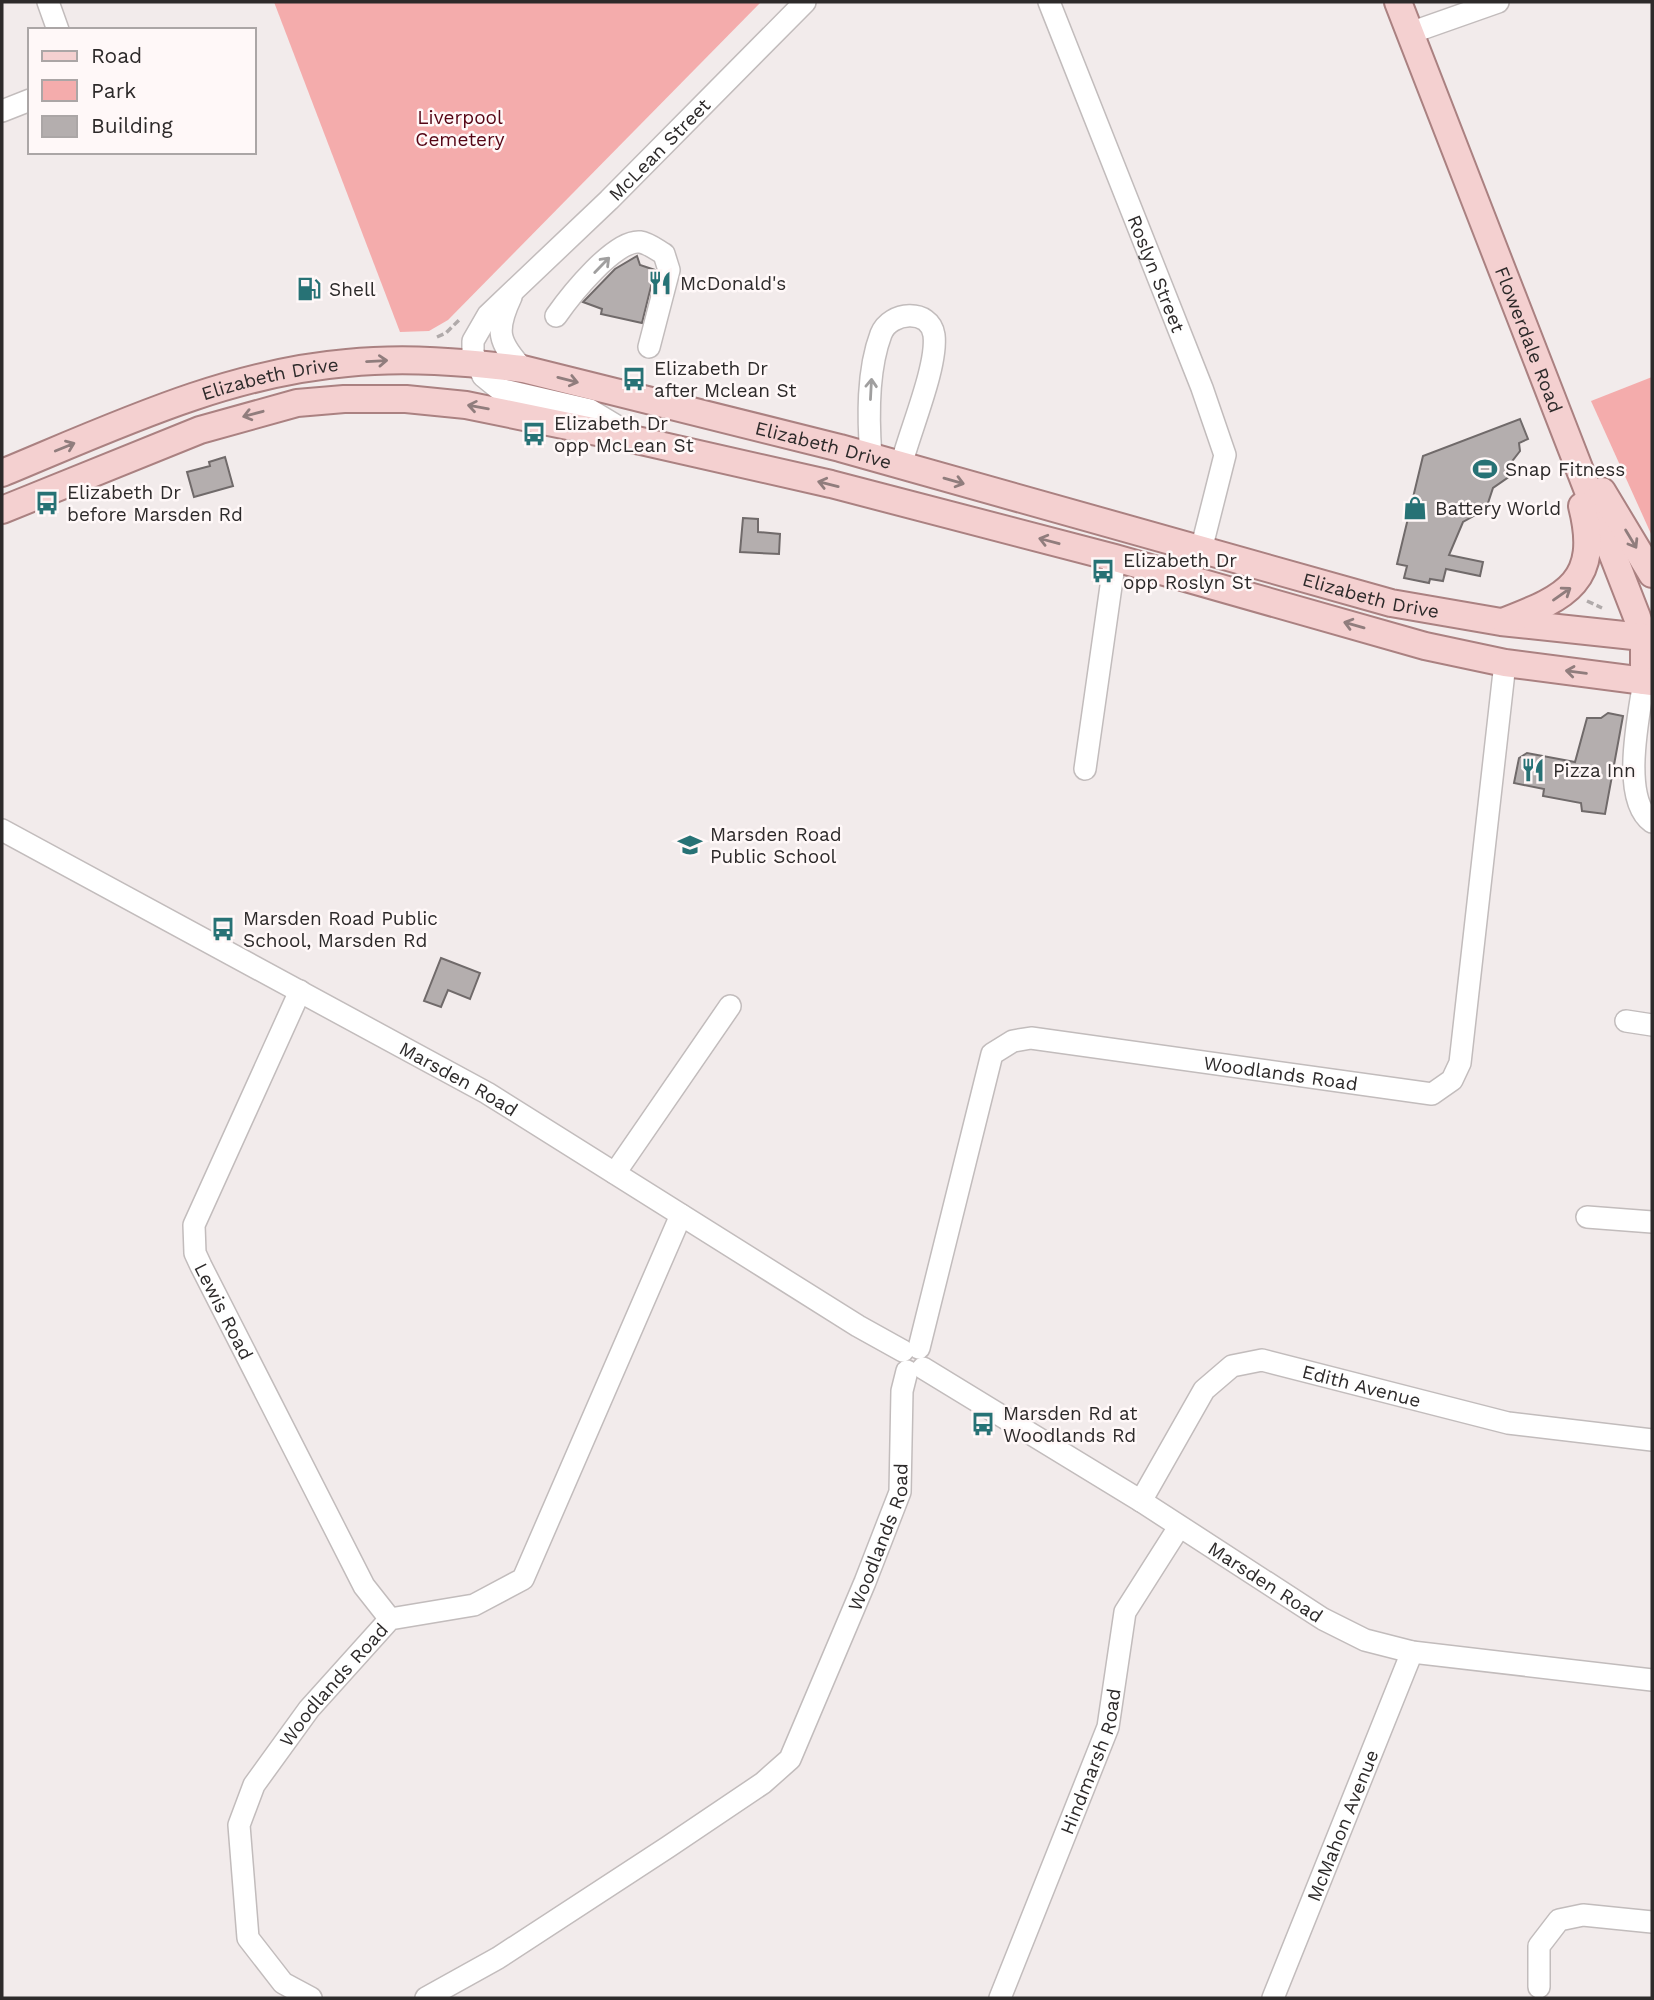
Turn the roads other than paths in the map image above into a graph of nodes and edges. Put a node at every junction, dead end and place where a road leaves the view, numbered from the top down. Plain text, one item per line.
1 (48, 2) edge
2 (805, 2) edge
3 (1049, 2) edge
4 (1398, 2) edge
5 (1498, 2) edge
6 (57, 28) edge
7 (1410, 33) junction
8 (28, 101) edge
9 (2, 111) edge
10 (512, 295) junction
11 (556, 316) dead end
12 (649, 346) dead end
13 (477, 363) junction
14 (523, 369) junction
15 (1559, 416) junction
16 (641, 440) junction
17 (871, 457) junction
18 (901, 466) junction
19 (2, 473) edge
20 (2, 510) edge
21 (1201, 550) junction
22 (1115, 558) junction
23 (1652, 574) edge
24 (1501, 622) junction
25 (1648, 638) edge
26 (1505, 663) junction
27 (1648, 681) edge
28 (1085, 769) dead end
29 (1652, 822) edge
30 (2, 830) edge
31 (300, 991) junction
32 (730, 1006) dead end
33 (1626, 1021) dead end
34 (1652, 1025) edge
35 (615, 1173) junction
36 (681, 1215) junction
37 (1587, 1217) dead end
38 (1652, 1222) edge
39 (913, 1359) junction
40 (1652, 1440) edge
41 (1141, 1501) junction
42 (1178, 1527) junction
43 (390, 1619) junction
44 (1412, 1652) junction
45 (1652, 1679) edge
46 (1652, 1922) edge
47 (1539, 1987) dead end
48 (311, 1998) edge
49 (426, 1998) edge
50 (1000, 1998) edge
51 (1273, 1998) edge

1 - 6 street
2 - 10 street, McLean Street
3 - 21 street, Roslyn Street
4 - 7 main road, Flowerdale Road
5 - 7 street
7 - 15 main road, Flowerdale Road
8 - 9 street
10 - 13 street, McLean Street
10 - 14 street, McLean Street
11 -> 12 street
13 - 14 main road, Elizabeth Drive
13 - 16 street
19 -> 13 main road, Elizabeth Drive
14 -> 17 main road, Elizabeth Drive
15 -> 23 main road
24 -> 15 main road
15 - 25 main road, Flowerdale Road
16 -> 20 main road, Elizabeth Drive
22 -> 16 main road, Elizabeth Drive
17 - 18 main road, Elizabeth Drive
17 -> 18 street
18 -> 21 main road, Elizabeth Drive
21 - 24 main road, Elizabeth Drive
26 -> 22 main road, Elizabeth Drive
22 - 28 street
24 - 25 main road, Elizabeth Drive
25 - 27 main road, Flowerdale Road
27 -> 26 main road, Elizabeth Drive
26 - 39 street, Woodlands Road
27 - 29 street
30 - 31 street, Marsden Road
31 - 35 street, Marsden Road
31 - 43 street, Lewis Road
32 - 35 street
33 - 34 street
35 - 36 street, Marsden Road
36 - 39 street, Marsden Road
36 - 43 street, Woodlands Road
37 - 38 street
39 - 41 street, Marsden Road
39 - 49 street, Woodlands Road
40 - 41 street, Edith Avenue
41 - 42 street, Marsden Road
42 - 44 street, Marsden Road
42 - 50 street, Hindmarsh Road
43 - 48 street, Woodlands Road
44 - 45 street, Marsden Road
44 - 51 street, McMahon Avenue
46 - 47 street

